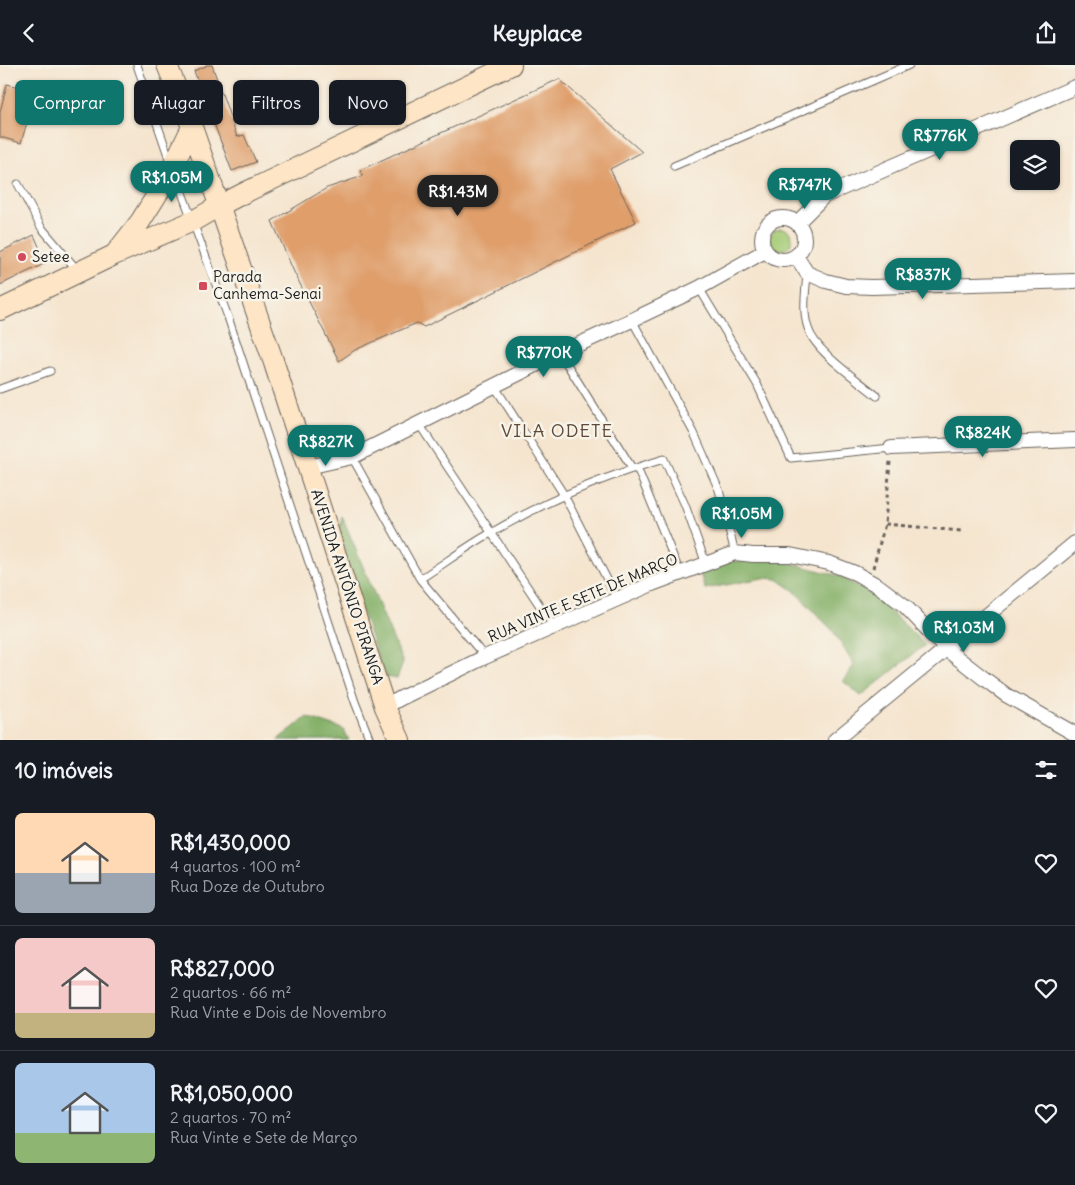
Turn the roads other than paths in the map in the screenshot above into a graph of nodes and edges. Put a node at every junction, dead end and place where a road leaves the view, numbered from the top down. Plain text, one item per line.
1 (137, 65) edge
2 (167, 65) edge
3 (511, 65) edge
4 (910, 65) edge
5 (1075, 87) edge
6 (192, 127) junction
7 (674, 165) dead end
8 (172, 166) junction
9 (18, 183) dead end
10 (219, 206) junction
11 (193, 221) junction
12 (797, 223) junction
13 (765, 251) junction
14 (114, 255) junction
15 (796, 256) junction
16 (79, 272) junction
17 (807, 273) junction
18 (1075, 281) edge
19 (699, 288) junction
20 (0, 310) edge
21 (632, 320) junction
22 (560, 353) junction
23 (50, 371) dead end
24 (495, 387) junction
25 (0, 389) edge
26 (877, 396) dead end
27 (419, 424) junction
28 (1075, 440) edge
29 (891, 448) joint
30 (352, 457) junction
31 (308, 467) junction
32 (632, 468) junction
33 (564, 495) junction
34 (490, 533) junction
35 (1075, 543) edge
36 (735, 553) junction
37 (706, 564) junction
38 (680, 573) junction
39 (420, 579) junction
40 (617, 599) junction
41 (554, 627) junction
42 (946, 649) junction
43 (485, 657) junction
44 (385, 707) junction
45 (1075, 734) edge
46 (370, 740) edge
47 (400, 740) edge
48 (834, 740) edge

1 - 8 lane
2 - 6 main road, AVENIDA ANTÔNIO PIRANGA
3 - 10 main road
4 - 7 lane
5 - 12 street
6 - 8 main road
6 - 10 main road, AVENIDA ANTÔNIO PIRANGA
8 - 11 lane
8 - 14 main road
9 - 16 lane
10 - 11 main road
10 - 31 main road, AVENIDA ANTÔNIO PIRANGA
11 - 14 main road
11 - 46 lane
12 - 13 street
12 - 15 street
13 - 15 street
13 - 19 street
14 - 16 main road
15 - 17 street
16 - 20 main road
17 - 18 street
17 - 26 lane
19 - 21 street
19 - 29 lane
21 - 22 street
21 - 36 lane
22 - 24 street
22 - 32 lane
23 - 25 lane
24 - 27 street
24 - 33 lane
27 - 30 street
27 - 34 lane
28 - 29 street
30 - 31 street
30 - 39 lane
31 - 44 main road, AVENIDA ANTÔNIO PIRANGA
32 - 33 lane
32 - 37 lane
32 - 38 lane
33 - 34 lane
33 - 40 lane
34 - 39 lane
34 - 41 lane
35 - 42 street
36 - 37 street, RUA VINTE E SETE DE MARÇO
36 - 42 street, RUA VINTE E SETE DE MARÇO
37 - 38 street, RUA VINTE E SETE DE MARÇO
38 - 40 street, RUA VINTE E SETE DE MARÇO
39 - 43 lane
40 - 41 street, RUA VINTE E SETE DE MARÇO
41 - 43 street, RUA VINTE E SETE DE MARÇO
42 - 45 street, RUA VINTE E SETE DE MARÇO
42 - 48 street
43 - 44 street, RUA VINTE E SETE DE MARÇO
44 - 47 main road, AVENIDA ANTÔNIO PIRANGA

